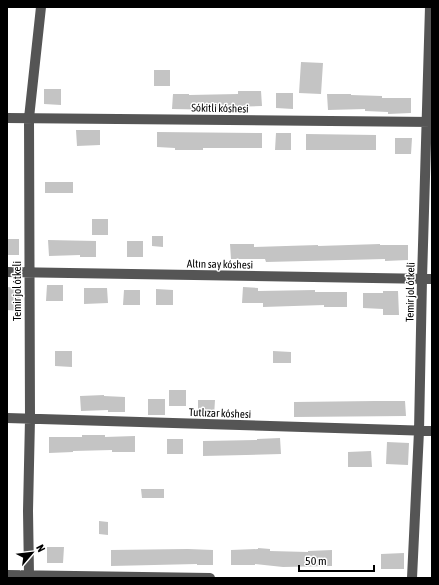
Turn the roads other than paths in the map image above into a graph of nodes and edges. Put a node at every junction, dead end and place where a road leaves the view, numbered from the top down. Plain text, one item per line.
1 (41, 7) edge
2 (430, 7) edge
3 (7, 118) edge
4 (29, 118) junction
5 (429, 122) edge
6 (7, 272) edge
7 (29, 273) junction
8 (427, 279) edge
9 (7, 418) edge
10 (30, 419) junction
11 (420, 431) junction
12 (432, 431) edge
13 (7, 575) edge
14 (29, 575) junction
15 (210, 578) edge
16 (412, 578) edge

1 - 4 street, Temir jol ótkeli
2 - 5 street, Temir jol ótkeli
3 - 4 street, Sókitli kóshesi
4 - 5 street, Sókitli kóshesi
4 - 7 street, Temir jol ótkeli
5 - 8 street, Temir jol ótkeli
6 - 7 street, Altın say kóshesi
7 - 8 street, Altın say kóshesi
7 - 10 street, Temir jol ótkeli
8 - 11 street, Temir jol ótkeli
9 - 10 street, Tutlızar kóshesi
10 - 11 street, Tutlızar kóshesi
10 - 14 street, Temir jol ótkeli
11 - 12 street, Tutlızar kóshesi
11 - 16 street, Temir jol ótkeli
13 - 14 street
14 - 15 street

